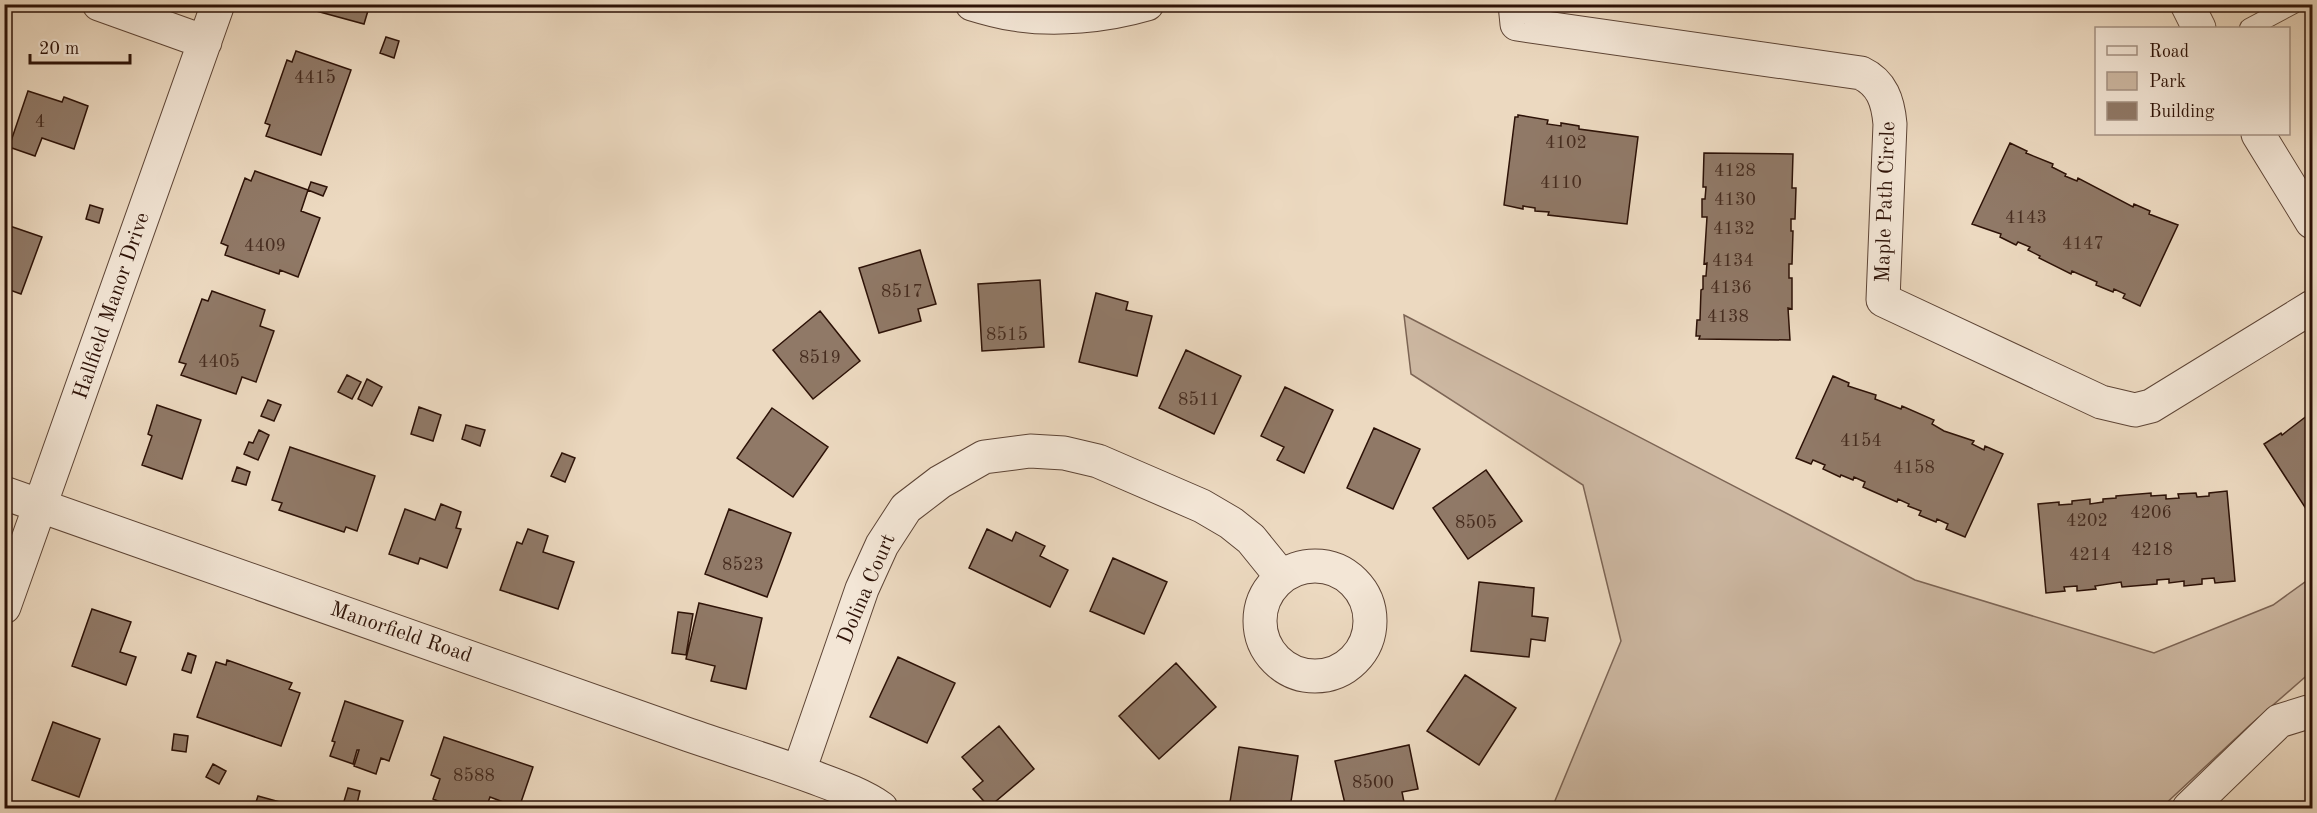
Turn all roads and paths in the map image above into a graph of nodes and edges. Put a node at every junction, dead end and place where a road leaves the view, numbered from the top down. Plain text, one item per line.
1 (99, 4) edge
2 (218, 4) edge
3 (972, 4) edge
4 (1147, 4) edge
5 (1515, 4) edge
6 (2187, 4) edge
7 (2294, 4) edge
8 (2198, 27) edge
9 (2250, 27) edge
10 (205, 42) junction
11 (2259, 135) edge
12 (2313, 222) edge
13 (2313, 307) edge
14 (4, 493) edge
15 (41, 506) junction
16 (1281, 576) dead end
17 (4, 607) edge
18 (2313, 714) edge
19 (799, 771) junction
20 (881, 808) edge
21 (2188, 808) edge

1 - 10 street
2 - 10 street, Hallfield Manor Drive
3 - 4 street
5 - 13 street, Maple Path Circle
6 - 8 street
7 - 9 lane
10 - 15 street, Hallfield Manor Drive
11 - 12 street
14 - 15 street, Manorfield Road
15 - 17 street, Hallfield Manor Drive
15 - 19 street, Manorfield Road
16 - 19 street, Dolina Court
18 - 21 street
19 - 20 street, Manorfield Road

